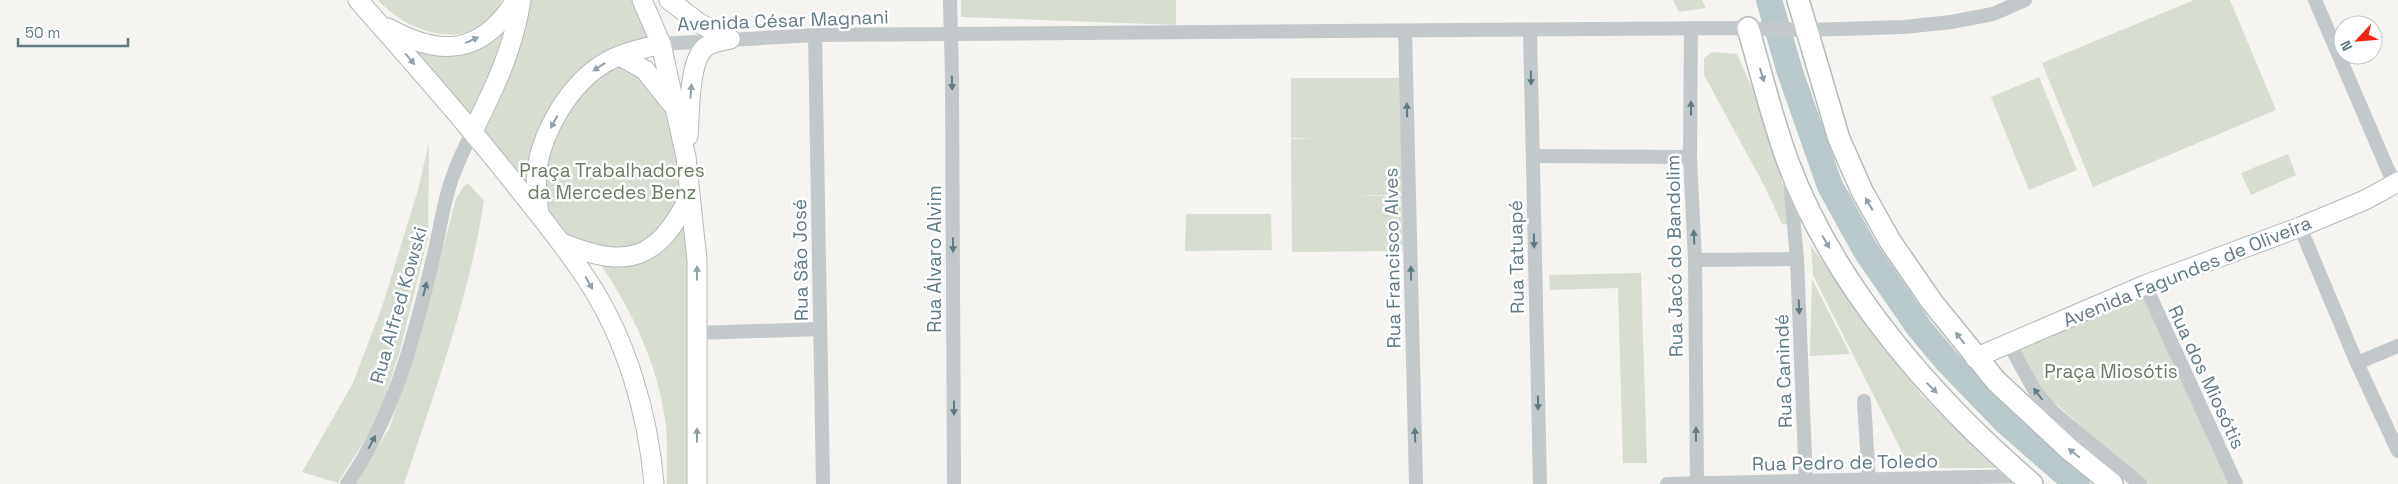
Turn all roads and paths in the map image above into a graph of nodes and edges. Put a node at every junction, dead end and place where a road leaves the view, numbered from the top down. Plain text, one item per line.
1 (358, 0) edge
2 (516, 0) edge
3 (521, 0) edge
4 (642, 0) edge
5 (669, 0) edge
6 (950, 0) edge
7 (1798, 0) edge
8 (2025, 0) edge
9 (2315, 0) edge
10 (378, 22) junction
11 (1691, 28) junction
12 (1755, 28) junction
13 (1530, 30) junction
14 (1801, 30) junction
15 (1405, 31) junction
16 (950, 34) junction
17 (814, 35) junction
18 (730, 39) junction
19 (661, 44) junction
20 (620, 56) junction
21 (677, 112) junction
22 (473, 131) junction
23 (1532, 156) junction
24 (686, 157) junction
25 (1690, 157) junction
26 (1788, 162) junction
27 (2396, 183) edge
28 (690, 196) junction
29 (539, 214) junction
30 (2300, 227) junction
31 (562, 243) junction
32 (1797, 259) junction
33 (1695, 260) junction
34 (2144, 285) junction
35 (820, 329) junction
36 (697, 333) junction
37 (2009, 344) junction
38 (2398, 346) edge
39 (1975, 358) junction
40 (2357, 363) junction
41 (1864, 401) dead end
42 (2398, 451) edge
43 (2027, 480) edge
44 (1806, 482) junction
45 (1873, 482) edge
46 (1696, 483) junction
47 (347, 484) edge
48 (654, 484) edge
49 (697, 484) edge
50 (823, 484) edge
51 (954, 484) edge
52 (1416, 484) edge
53 (1540, 484) edge
54 (1667, 484) edge
55 (2112, 484) edge
56 (2140, 484) edge
57 (2236, 484) edge

1 - 10 main road
10 -> 2 main road
3 - 22 main road
4 - 19 main road
5 - 18 main road
6 - 16 street, Rua Álvaro Alvim
7 - 14 highway
8 - 14 street, Avenida César Magnani
9 - 27 street
10 -> 22 main road
11 - 12 street, Avenida César Magnani
11 - 13 street, Avenida César Magnani
25 -> 11 street, Rua Jacó do Bandolim
12 - 14 street, Avenida César Magnani
12 -> 26 highway
13 - 15 street, Avenida César Magnani
13 -> 23 street, Rua Tatuapé
39 -> 14 highway
15 - 16 street, Avenida César Magnani
52 -> 15 street, Rua Francisco Alves
16 - 17 street, Avenida César Magnani
16 -> 51 street, Rua Álvaro Alvim
17 - 18 street, Avenida César Magnani
17 - 35 street, Rua São José
18 - 19 street, Avenida César Magnani
24 -> 18 main road
19 - 20 main road
19 - 21 main road
20 - 21 main road
20 -> 29 main road
21 - 24 main road
22 - 29 main road
47 -> 22 street, Rua Alfred Kowski
23 - 25 street
23 -> 53 street, Rua Tatuapé
24 - 28 main road
33 -> 25 street, Rua Jacó do Bandolim
26 - 32 street, Rua Canindé
26 -> 43 highway
27 - 30 main road, Avenida Fagundes de Oliveira
28 - 31 main road
36 -> 28 main road
29 - 31 main road
30 - 34 main road, Avenida Fagundes de Oliveira
30 - 40 street
31 -> 48 main road
32 - 33 street
32 -> 44 street, Rua Canindé
46 -> 33 street, Rua Jacó do Bandolim
34 - 37 main road, Avenida Fagundes de Oliveira
34 - 57 street, Rua dos Miosótis
35 - 36 street
35 - 50 street, Rua São José
49 -> 36 main road
37 - 39 main road, Avenida Fagundes de Oliveira
56 -> 37 street
38 - 40 street
55 -> 39 highway
40 - 42 street
41 - 45 street
43 - 45 street, Rua Pedro de Toledo
44 - 45 street, Rua Pedro de Toledo
44 - 46 street, Rua Pedro de Toledo
46 - 54 street, Rua Pedro de Toledo

